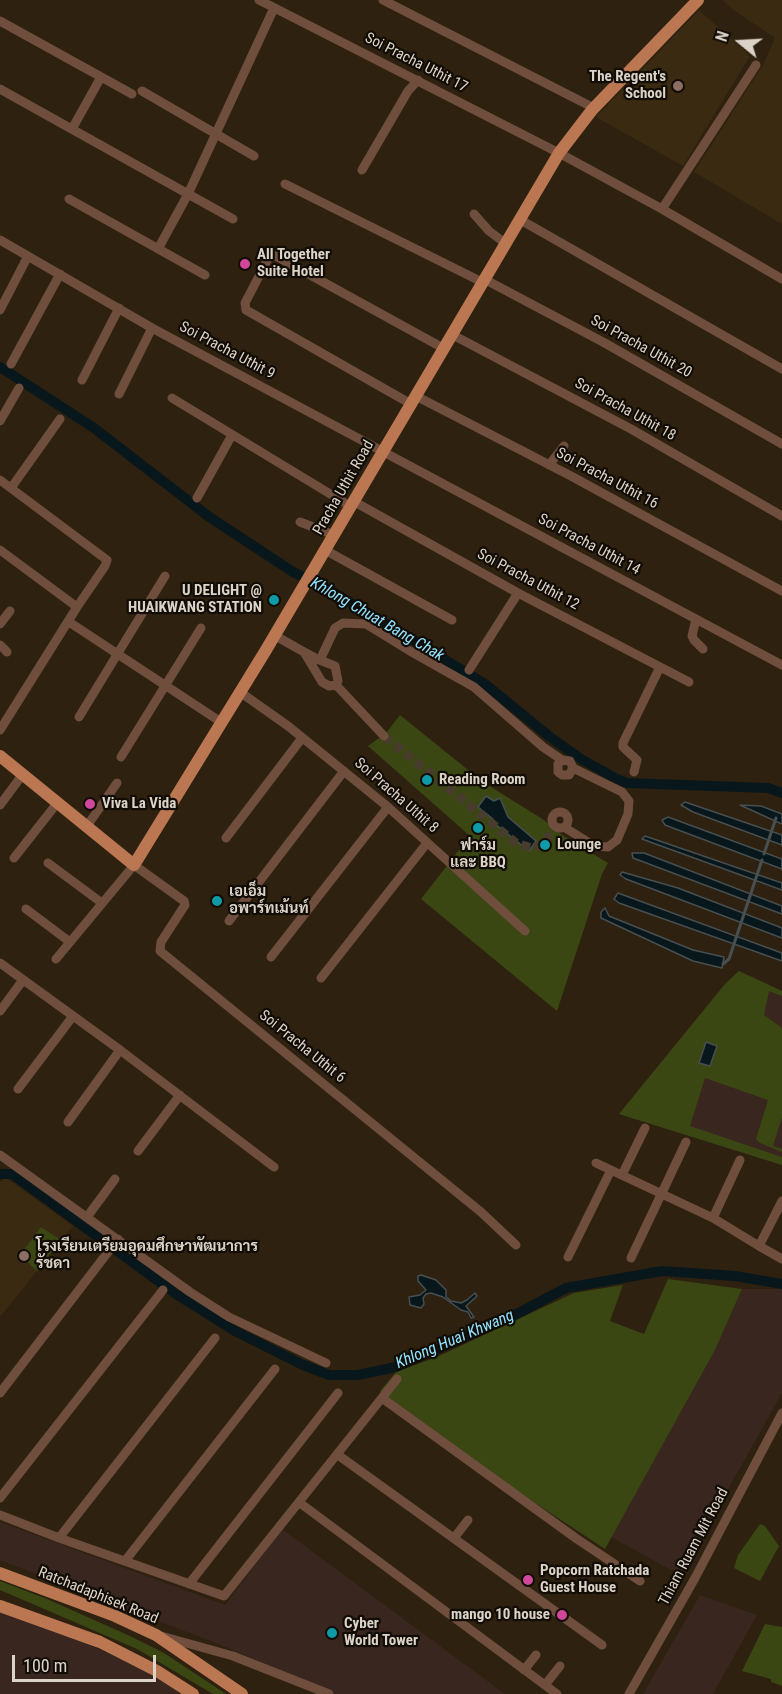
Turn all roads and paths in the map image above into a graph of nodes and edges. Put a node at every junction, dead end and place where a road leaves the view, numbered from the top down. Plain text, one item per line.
1 (259, 0) edge
2 (383, 0) edge
3 (698, 0) edge
4 (274, 8) junction
5 (0, 21) edge
6 (756, 65) dead end
7 (101, 77) junction
8 (418, 80) junction
9 (0, 89) edge
10 (142, 92) dead end
11 (132, 94) dead end
12 (594, 108) junction
13 (72, 129) junction
14 (217, 133) junction
15 (559, 153) junction
16 (254, 156) dead end
17 (362, 170) dead end
18 (285, 184) dead end
19 (188, 194) junction
20 (69, 199) dead end
21 (662, 209) junction
22 (474, 214) dead end
23 (233, 219) dead end
24 (519, 219) junction
25 (0, 240) edge
26 (505, 243) junction
27 (158, 249) junction
28 (27, 256) junction
29 (60, 274) junction
30 (205, 274) dead end
31 (782, 279) edge
32 (483, 281) junction
33 (119, 308) junction
34 (0, 310) edge
35 (152, 328) junction
36 (451, 334) junction
37 (443, 348) junction
38 (11, 364) dead end
39 (782, 369) edge
40 (82, 380) dead end
41 (19, 388) dead end
42 (119, 394) dead end
43 (172, 398) dead end
44 (413, 400) junction
45 (60, 419) dead end
46 (0, 421) edge
47 (232, 435) junction
48 (782, 444) edge
49 (564, 446) dead end
50 (383, 451) junction
51 (549, 465) junction
52 (0, 480) edge
53 (11, 488) junction
54 (197, 498) dead end
55 (352, 504) junction
56 (782, 516) edge
57 (300, 522) dead end
58 (333, 535) junction
59 (0, 550) edge
60 (325, 550) junction
61 (165, 576) dead end
62 (782, 591) edge
63 (518, 592) junction
64 (76, 607) junction
65 (10, 611) dead end
66 (696, 619) junction
67 (452, 620) dead end
68 (69, 622) junction
69 (0, 624) edge
70 (201, 628) dead end
71 (274, 635) junction
72 (703, 649) dead end
73 (117, 652) junction
74 (304, 652) junction
75 (320, 660) junction
76 (782, 665) edge
77 (660, 667) junction
78 (469, 670) dead end
79 (689, 682) dead end
80 (336, 685) junction
81 (166, 686) junction
82 (240, 692) junction
83 (80, 717) dead end
84 (221, 723) junction
85 (0, 730) edge
86 (384, 736) tunnel mouth
87 (302, 738) junction
88 (0, 756) edge
89 (121, 757) dead end
90 (344, 771) junction
91 (634, 772) dead end
92 (23, 774) junction
93 (117, 783) dead end
94 (58, 802) junction
95 (0, 805) edge
96 (388, 807) junction
97 (87, 825) junction
98 (557, 828) dead end
99 (226, 838) dead end
100 (427, 843) junction
101 (14, 858) dead end
102 (48, 863) dead end
103 (134, 865) junction
104 (102, 903) junction
105 (26, 909) dead end
106 (229, 921) dead end
107 (525, 931) dead end
108 (70, 942) junction
109 (271, 957) dead end
110 (56, 959) dead end
111 (0, 963) edge
112 (321, 978) dead end
113 (23, 980) junction
114 (0, 1011) edge
115 (73, 1016) junction
116 (120, 1050) junction
117 (18, 1089) dead end
118 (180, 1095) junction
119 (68, 1122) dead end
120 (645, 1128) dead end
121 (686, 1142) dead end
122 (138, 1151) dead end
123 (0, 1155) edge
124 (740, 1160) dead end
125 (596, 1163) dead end
126 (274, 1167) dead end
127 (611, 1170) junction
128 (622, 1175) junction
129 (115, 1179) dead end
130 (662, 1194) junction
131 (782, 1201) edge
132 (87, 1217) junction
133 (713, 1218) junction
134 (117, 1240) junction
135 (516, 1245) dead end
136 (759, 1246) junction
137 (568, 1257) dead end
138 (631, 1258) dead end
139 (782, 1259) edge
140 (163, 1290) dead end
141 (215, 1338) dead end
142 (326, 1364) dead end
143 (275, 1369) dead end
144 (397, 1379) dead end
145 (338, 1392) dead end
146 (0, 1393) edge
147 (382, 1398) junction
148 (782, 1413) edge
149 (338, 1455) junction
150 (0, 1498) edge
151 (300, 1503) junction
152 (0, 1515) edge
153 (468, 1520) dead end
154 (59, 1538) junction
155 (454, 1538) junction
156 (125, 1561) junction
157 (0, 1573) edge
158 (640, 1581) dead end
159 (189, 1584) junction
160 (0, 1606) edge
161 (156, 1635) junction
162 (602, 1645) dead end
163 (536, 1655) dead end
164 (560, 1666) dead end
165 (524, 1670) junction
166 (545, 1685) junction
167 (193, 1694) edge
168 (242, 1694) edge
169 (329, 1694) edge
170 (557, 1694) edge
171 (629, 1694) edge

1 - 4 street, Soi Pracha Uthit 17
2 - 12 street
3 - 12 main road, Pracha Uthit Road
4 - 8 street, Soi Pracha Uthit 17
4 - 14 street
5 - 7 street
6 - 21 street
7 - 11 street
7 - 13 street
8 - 15 street, Soi Pracha Uthit 17
8 - 17 street
9 - 13 street
10 - 14 street
12 - 15 main road, Pracha Uthit Road
13 - 19 street
14 - 16 street
14 - 19 street
15 - 21 street, Soi Pracha Uthit 17
15 - 24 main road, Pracha Uthit Road
18 - 32 street, Soi Pracha Uthit 20
19 - 23 street
19 - 27 street
20 - 27 street
21 - 31 street, Soi Pracha Uthit 17
22 - 26 street
24 - 26 main road, Pracha Uthit Road
24 - 39 street
25 - 28 street, Soi Pracha Uthit 9
26 - 32 main road, Pracha Uthit Road
27 - 30 street
28 - 29 street, Soi Pracha Uthit 9
28 - 34 street
29 - 33 street, Soi Pracha Uthit 9
29 - 38 street
32 - 36 main road, Pracha Uthit Road
32 - 48 street, Soi Pracha Uthit 20
33 - 35 street, Soi Pracha Uthit 9
33 - 40 street
35 - 42 street
35 - 50 street, Soi Pracha Uthit 9
36 - 37 main road, Pracha Uthit Road
36 - 56 street, Soi Pracha Uthit 18
37 - 44 main road, Pracha Uthit Road
37 - 44 street, Soi Pracha Uthit 16
41 - 46 street
43 - 47 street, Soi Pracha Uthit 12
44 - 50 main road, Pracha Uthit Road
44 - 51 street, Soi Pracha Uthit 16
45 - 53 street
47 - 54 street
47 - 55 street, Soi Pracha Uthit 12
49 - 51 street
50 - 55 main road, Pracha Uthit Road
50 - 66 street, Soi Pracha Uthit 14
51 - 62 street, Soi Pracha Uthit 16
52 - 53 street
53 - 64 street
55 - 58 main road, Pracha Uthit Road
55 - 63 street, Soi Pracha Uthit 12
57 - 58 street
58 - 60 main road, Pracha Uthit Road
59 - 64 street
60 - 67 street
60 - 71 main road, Pracha Uthit Road
61 - 73 street
63 - 77 street, Soi Pracha Uthit 12
63 - 78 street
64 - 68 street
65 - 69 street
66 - 72 street
66 - 76 street, Soi Pracha Uthit 14
68 - 73 street
68 - 85 street
70 - 81 street
71 - 74 street
71 - 82 main road, Pracha Uthit Road
73 - 81 street
73 - 83 street
74 - 75 street
74 - 80 street
75 - 80 street
75 - 98 street
77 - 79 street, Soi Pracha Uthit 12
77 - 91 street
80 - 86 street
81 - 84 street
81 - 89 street
82 - 84 main road, Pracha Uthit Road
82 - 87 street, Soi Pracha Uthit 8
84 - 103 main road, Pracha Uthit Road
87 - 90 street, Soi Pracha Uthit 8
87 - 99 street
88 - 92 main road
90 - 96 street, Soi Pracha Uthit 8
90 - 106 street
92 - 94 main road
92 - 95 street
93 - 97 street
94 - 97 main road
94 - 101 street
96 - 100 street, Soi Pracha Uthit 8
96 - 109 street
97 - 103 main road
100 - 107 street, Soi Pracha Uthit 8
100 - 112 street
102 - 104 street
103 - 104 street
103 - 135 street, Soi Pracha Uthit 6
104 - 108 street
105 - 108 street
108 - 110 street
111 - 113 street
113 - 114 street
113 - 115 street
115 - 116 street
115 - 117 street
116 - 118 street
116 - 119 street
118 - 122 street
118 - 126 street
120 - 128 street
121 - 130 street
123 - 132 street
124 - 133 street
125 - 127 street
127 - 128 street
127 - 137 street
128 - 130 street
129 - 132 street
130 - 133 street
130 - 138 street
131 - 136 street
132 - 134 street
133 - 136 street
134 - 142 street
134 - 146 street
136 - 139 street
140 - 150 street
141 - 154 street
143 - 156 street
144 - 147 street
145 - 159 street
147 - 149 street
147 - 158 street
148 - 171 street, Thiam Ruam Mit Road
149 - 151 street
149 - 155 street
151 - 159 street
151 - 165 street
152 - 154 street
153 - 155 street
154 - 156 street
155 - 162 street
156 - 159 street
157 - 161 main road, Ratchadaphisek Road
160 - 167 main road
161 - 168 main road, Ratchadaphisek Road
161 - 169 street
163 - 165 street
164 - 166 street
165 - 166 street
166 - 170 street

